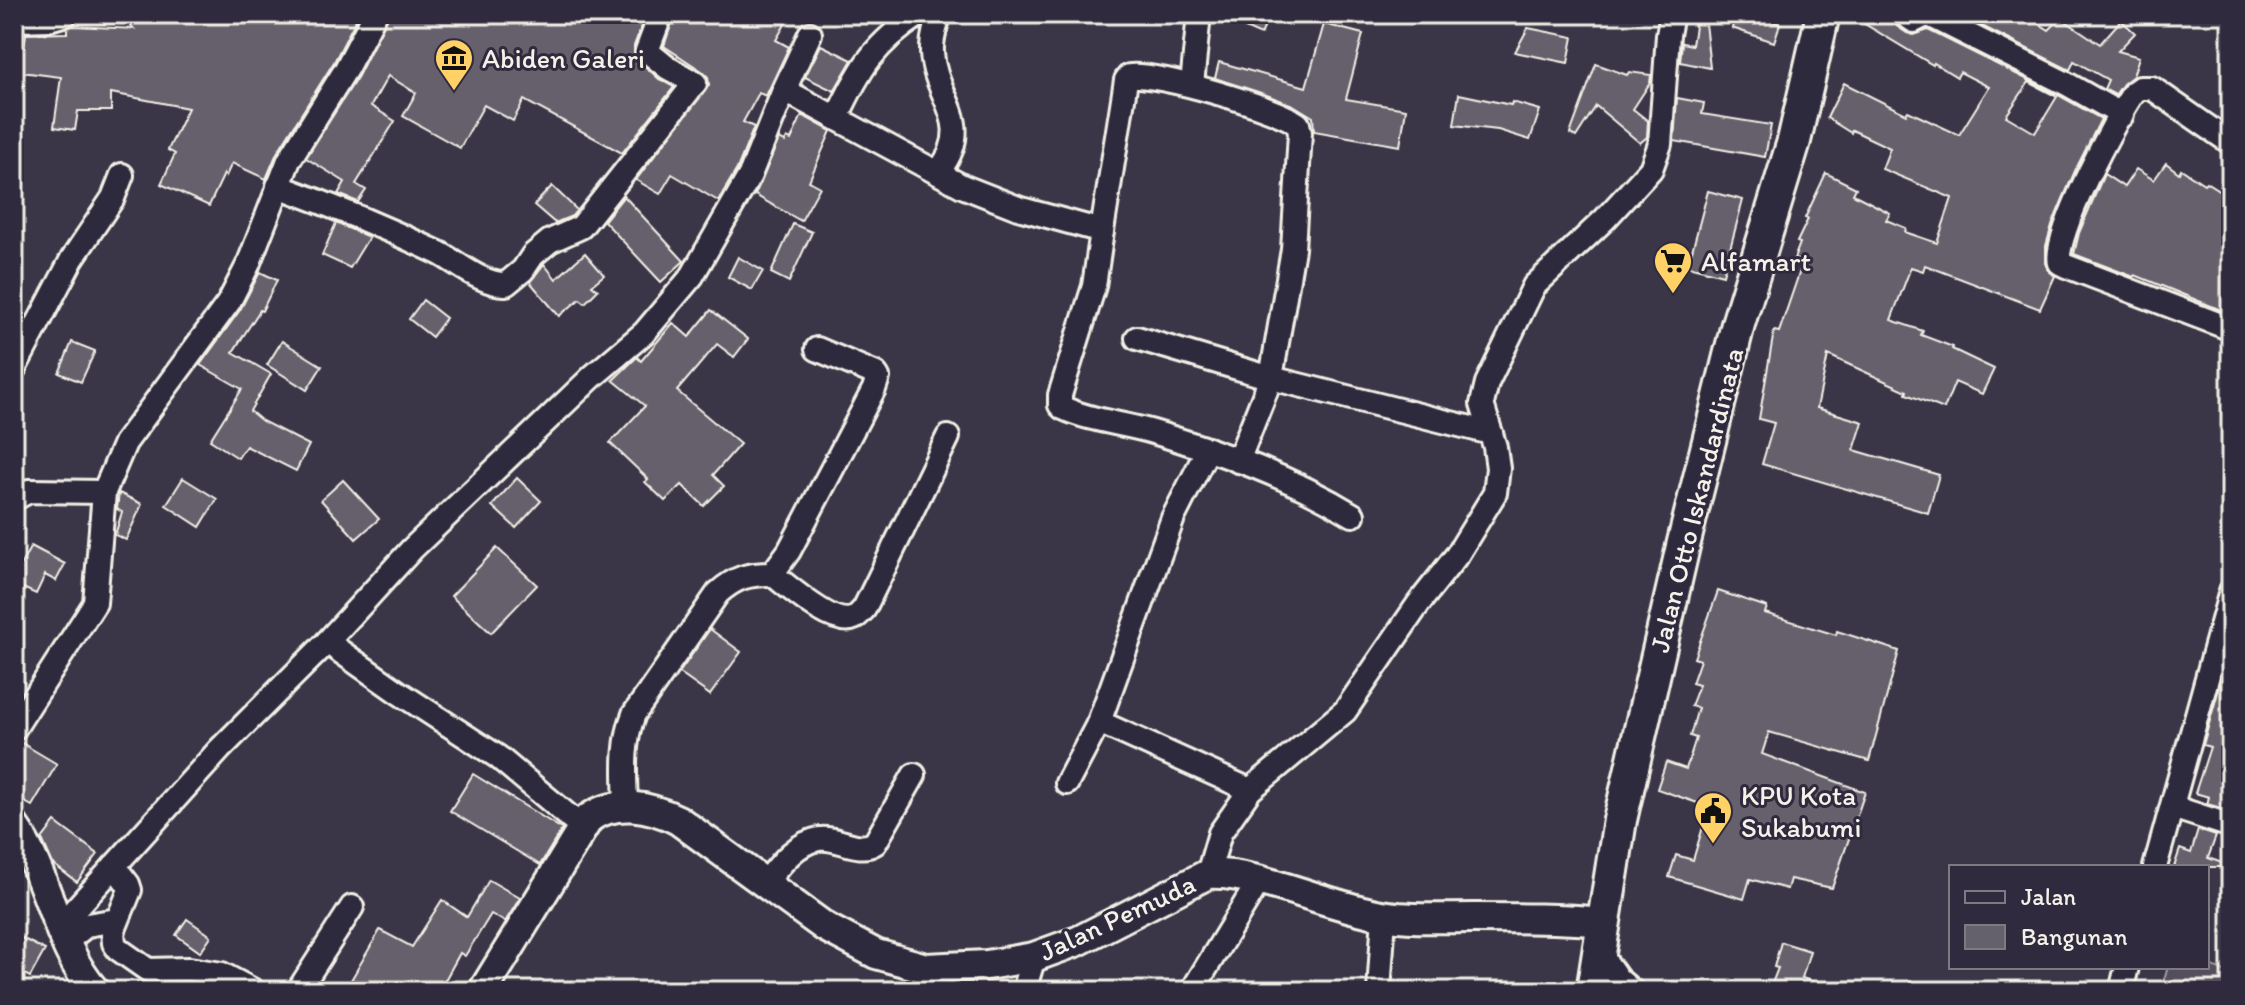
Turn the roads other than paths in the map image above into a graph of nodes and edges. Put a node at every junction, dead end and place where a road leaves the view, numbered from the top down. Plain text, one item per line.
1 (66, 14) edge
2 (375, 14) edge
3 (661, 14) edge
4 (920, 14) edge
5 (939, 14) edge
6 (1199, 14) edge
7 (1672, 14) edge
8 (1823, 14) edge
9 (1904, 14) edge
10 (14, 20) edge
11 (810, 34) dead end
12 (1192, 85) junction
13 (784, 90) junction
14 (2122, 115) junction
15 (837, 117) junction
16 (2231, 143) edge
17 (939, 171) junction
18 (122, 175) dead end
19 (278, 186) junction
20 (1102, 231) junction
21 (2231, 329) edge
22 (1137, 338) dead end
23 (817, 349) dead end
24 (14, 369) edge
25 (1271, 378) junction
26 (1491, 433) junction
27 (948, 437) dead end
28 (1208, 449) junction
29 (1238, 461) junction
30 (104, 492) junction
31 (14, 499) edge
32 (1353, 515) dead end
33 (772, 574) junction
34 (2231, 591) edge
35 (327, 642) junction
36 (1099, 722) junction
37 (14, 729) edge
38 (914, 775) dead end
39 (1067, 783) dead end
40 (1250, 790) junction
41 (626, 806) junction
42 (2172, 807) junction
43 (14, 826) edge
44 (2231, 826) edge
45 (583, 828) junction
46 (2156, 865) edge
47 (114, 866) junction
48 (1208, 874) junction
49 (1259, 881) junction
50 (765, 883) junction
51 (352, 907) dead end
52 (1384, 916) junction
53 (117, 920) junction
54 (63, 933) junction
55 (1601, 937) junction
56 (1034, 957) junction
57 (2126, 969) edge
58 (95, 991) edge
59 (254, 991) edge
60 (298, 991) edge
61 (483, 991) edge
62 (1024, 991) edge
63 (1192, 991) edge
64 (1379, 991) edge
65 (1593, 991) edge
66 (1632, 991) edge
67 (2121, 991) edge

1 - 10 street
2 - 19 street
3 - 19 street
4 - 15 street
5 - 17 street
6 - 12 street
7 - 26 street
8 - 55 main road, Jalan Otto Iskandardinata
9 - 14 street
11 - 13 street
12 - 20 street
12 - 25 street
13 - 15 street
13 - 35 street
14 - 16 street
14 - 21 street
15 - 17 street
17 - 20 street
18 - 24 street
19 - 30 street
20 - 28 street
22 - 25 street
23 - 33 street
25 - 26 street
25 - 29 street
26 - 40 street
27 - 33 street
28 - 29 street
28 - 36 street
29 - 32 street
30 - 31 street
30 - 37 street
33 - 41 street
34 - 42 street
35 - 45 street
35 - 47 street
36 - 39 street
36 - 40 street
38 - 50 street
40 - 48 street
41 - 45 street, Jalan Pemuda
41 - 50 street, Jalan Pemuda
42 - 44 street
42 - 46 street
43 - 54 street
45 - 61 street, Jalan Pemuda
47 - 53 street
47 - 54 street
48 - 49 street, Jalan Pemuda
48 - 56 street, Jalan Pemuda
49 - 52 street, Jalan Pemuda
49 - 63 street
50 - 56 street, Jalan Pemuda
51 - 60 street
52 - 55 street, Jalan Pemuda
52 - 64 street
53 - 54 street
53 - 59 street
54 - 58 street
55 - 65 main road, Jalan Otto Iskandardinata
55 - 66 street
56 - 62 street
57 - 67 street

